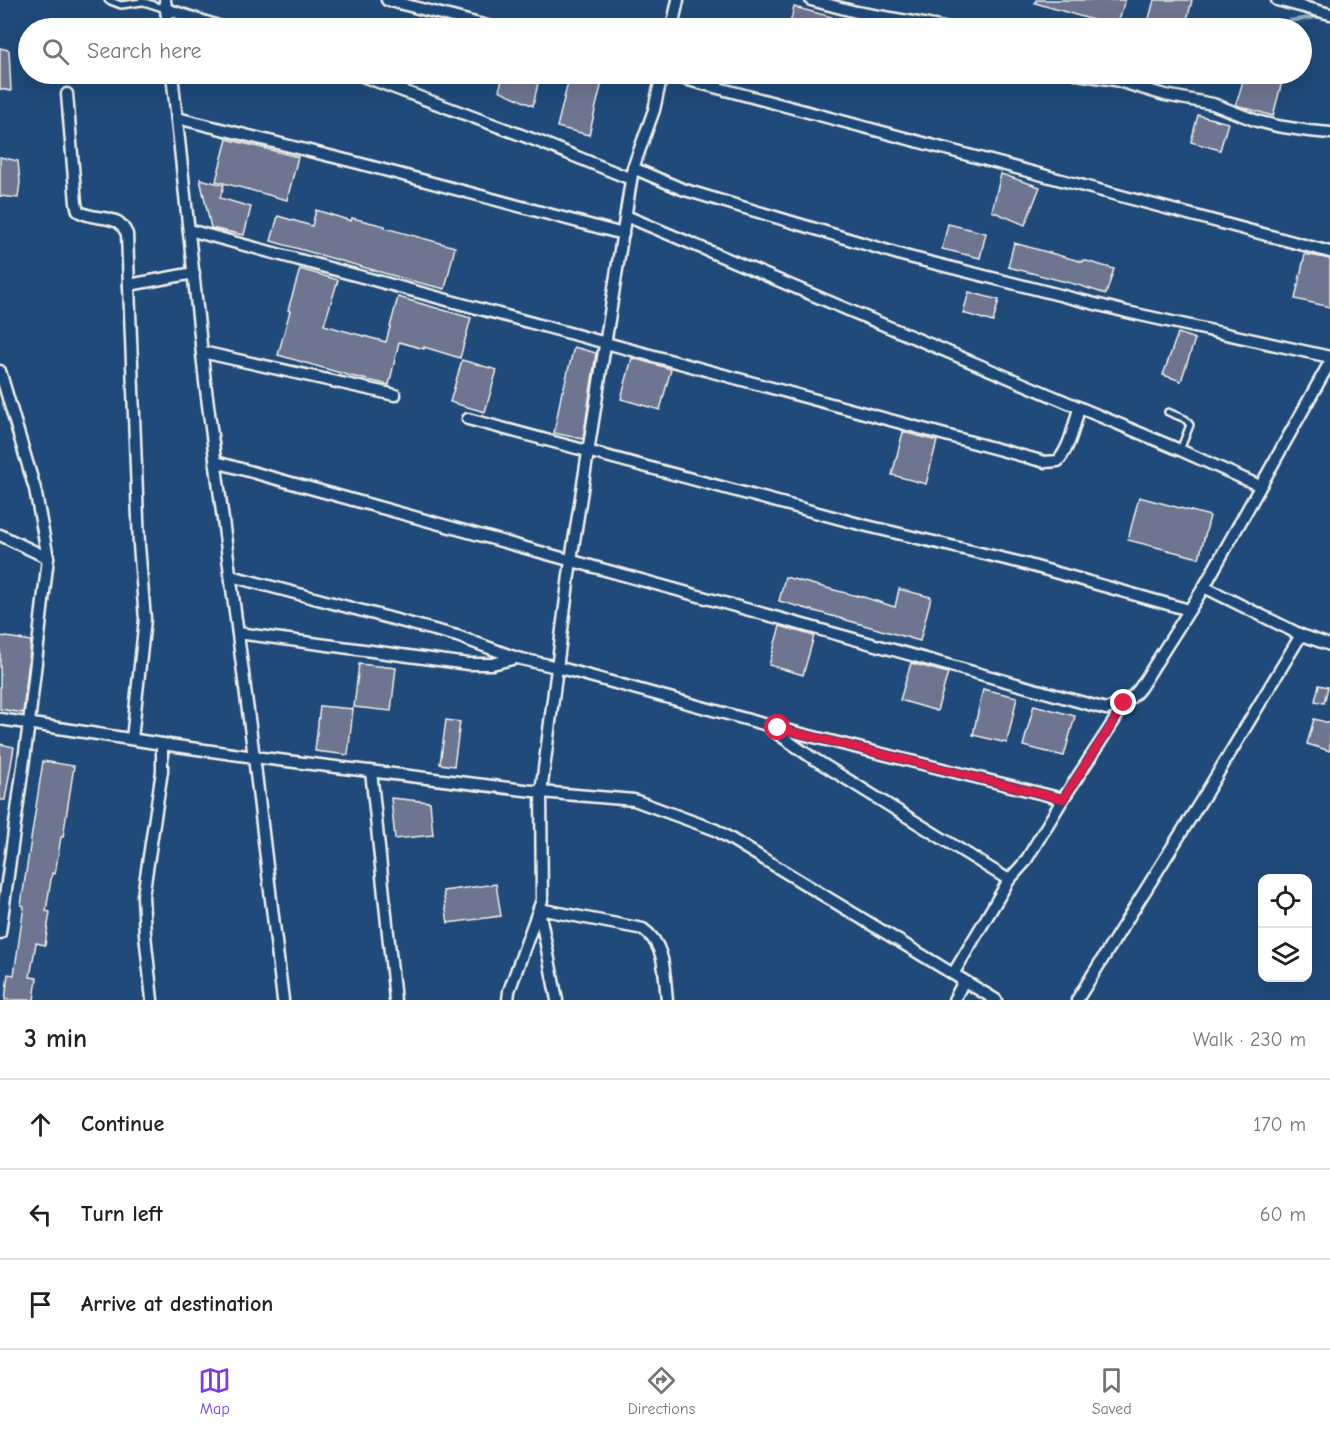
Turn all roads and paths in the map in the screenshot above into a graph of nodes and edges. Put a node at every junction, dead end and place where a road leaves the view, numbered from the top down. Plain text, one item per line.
1 (108, 0) edge
2 (387, 0) edge
3 (678, 0) edge
4 (811, 0) edge
5 (1277, 0) edge
6 (141, 1) edge
7 (165, 4) edge
8 (1330, 14) edge
9 (199, 18) edge
10 (456, 18) edge
11 (674, 18) edge
12 (890, 18) edge
13 (173, 84) edge
14 (384, 84) edge
15 (661, 84) edge
16 (701, 84) edge
17 (1128, 84) edge
18 (67, 94) dead end
19 (177, 118) junction
20 (1330, 133) edge
21 (632, 174) junction
22 (626, 216) junction
23 (189, 230) junction
24 (623, 234) junction
25 (1330, 252) edge
26 (194, 273) junction
27 (129, 285) junction
28 (606, 342) junction
29 (202, 352) junction
30 (1330, 357) edge
31 (1330, 362) edge
32 (0, 371) edge
33 (394, 395) dead end
34 (1079, 408) junction
35 (1168, 412) dead end
36 (468, 419) dead end
37 (1180, 450) junction
38 (588, 452) junction
39 (216, 462) junction
40 (1260, 486) junction
41 (0, 535) edge
42 (48, 558) junction
43 (571, 560) junction
44 (231, 576) junction
45 (1204, 587) junction
46 (1189, 610) junction
47 (238, 633) junction
48 (1301, 635) junction
49 (1330, 645) edge
50 (517, 658) junction
51 (557, 668) junction
52 (1124, 703) junction
53 (0, 719) edge
54 (29, 723) junction
55 (764, 723) junction
56 (132, 740) junction
57 (162, 744) junction
58 (254, 757) junction
59 (371, 771) junction
60 (541, 792) junction
61 (1063, 799) junction
62 (6, 850) edge
63 (1009, 880) junction
64 (539, 909) junction
65 (0, 933) edge
66 (953, 974) junction
67 (964, 981) junction
68 (152, 1000) edge
69 (283, 1000) edge
70 (394, 1000) edge
71 (508, 1000) edge
72 (557, 1000) edge
73 (667, 1000) edge
74 (954, 1000) edge
75 (996, 1000) edge
76 (1077, 1000) edge

1 - 6 lane
2 - 10 street
3 - 11 street
4 - 12 street
5 - 8 street
6 - 7 lane
7 - 9 street
13 - 19 street
14 - 21 street
15 - 21 street
16 - 25 street
17 - 20 street
18 - 27 street
19 - 23 street
19 - 24 street
21 - 22 street
21 - 30 street
22 - 24 street
22 - 34 street
23 - 26 street
23 - 28 street
24 - 28 street
26 - 27 street
26 - 29 street
27 - 56 street
28 - 34 street
28 - 38 street
29 - 33 street
29 - 39 street
31 - 40 street
32 - 42 street
34 - 37 street
35 - 37 lane
36 - 38 street
37 - 40 street
38 - 43 street
38 - 46 street
39 - 43 street
39 - 44 street
40 - 45 street
41 - 42 street
42 - 54 street
43 - 51 street
43 - 52 street
44 - 47 street
44 - 50 street
45 - 46 street
45 - 48 street
46 - 52 street
47 - 50 street
47 - 58 street
48 - 49 street
48 - 76 street
50 - 51 street
51 - 55 street
51 - 60 street
52 - 61 street
53 - 54 street
54 - 56 street
54 - 62 street
55 - 61 street
55 - 63 street
56 - 57 street
57 - 58 street
57 - 68 street
58 - 59 street
58 - 69 street
59 - 60 street
59 - 70 street
60 - 64 street
60 - 66 street
61 - 63 street
62 - 65 street
63 - 66 street
64 - 71 street
64 - 72 street
64 - 73 street
66 - 67 street
67 - 74 street
67 - 75 street

